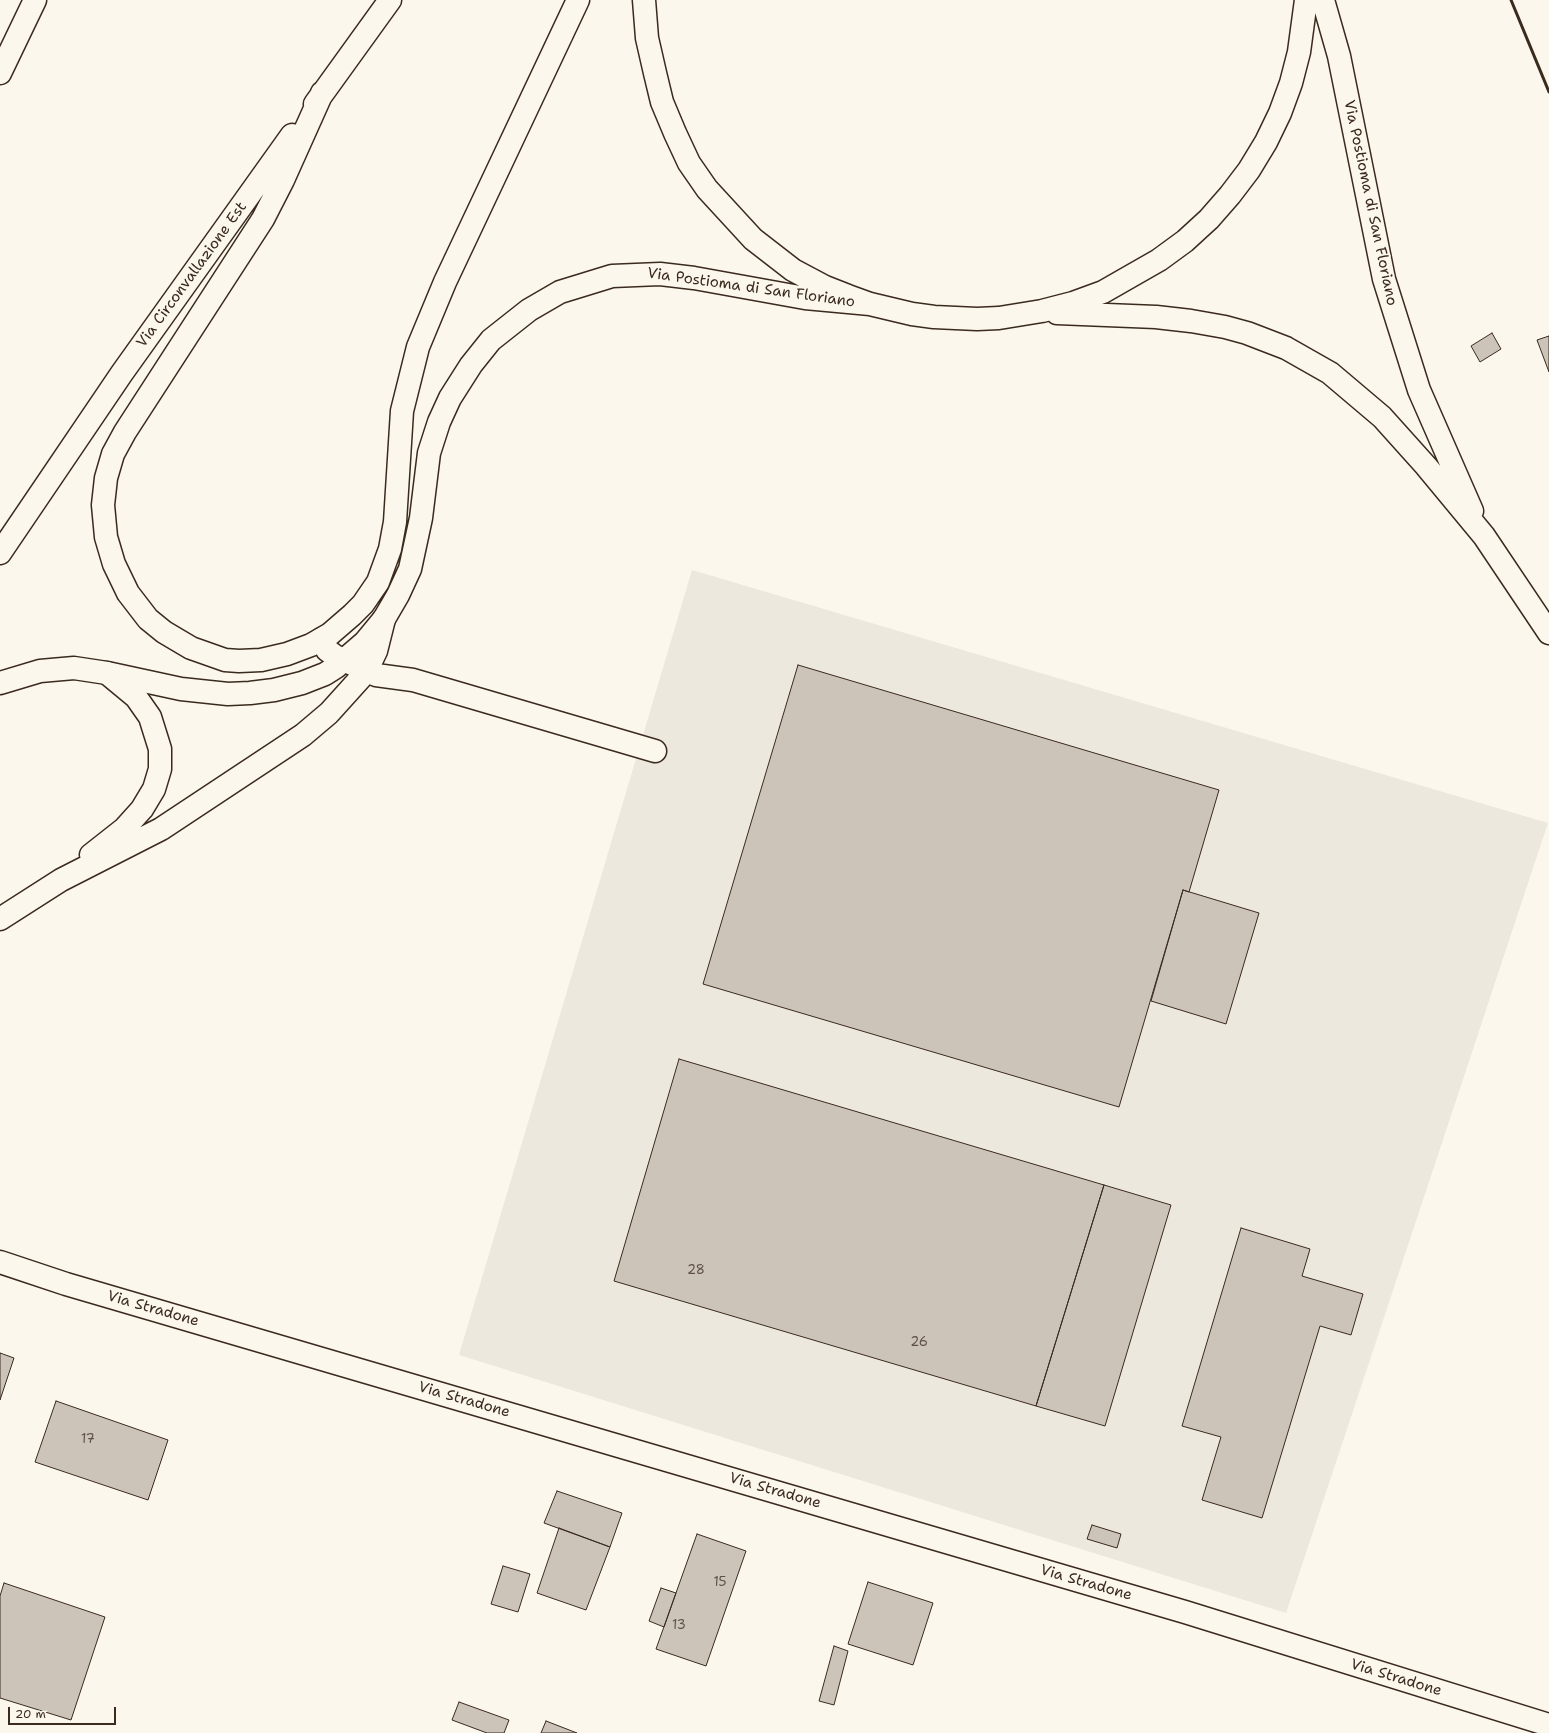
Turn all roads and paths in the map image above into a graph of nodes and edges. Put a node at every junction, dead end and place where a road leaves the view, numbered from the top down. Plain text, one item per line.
1 (35, 0) edge
2 (390, 0) edge
3 (578, 0) edge
4 (644, 0) edge
5 (1306, 0) edge
6 (1323, 0) edge
7 (0, 73) edge
8 (322, 93) junction
9 (870, 304) junction
10 (1042, 311) junction
11 (1484, 536) junction
12 (0, 553) edge
13 (384, 619) junction
14 (1549, 633) edge
15 (322, 639) junction
16 (344, 661) junction
17 (366, 672) junction
18 (107, 673) junction
19 (0, 683) edge
20 (655, 752) dead end
21 (61, 880) junction
22 (0, 919) edge
23 (0, 1262) edge
24 (1549, 1725) edge

1 - 7 main road
2 - 8 main road, Via Circonvallazione Est
3 - 15 main road
4 - 9 main road, Via Postioma di San Floriano
5 - 10 main road, Via Postioma di San Floriano
6 - 11 main road, Via Postioma di San Floriano
8 - 12 main road, Via Circonvallazione Est
8 - 15 main road
9 - 10 main road, Via Postioma di San Floriano
9 - 13 main road, Via Postioma di San Floriano
10 - 11 main road, Via Postioma di San Floriano
11 - 14 main road, Via Postioma di San Floriano
13 - 16 main road, Via Postioma di San Floriano
13 - 17 main road
15 - 16 main road
16 - 17 main road
16 - 18 main road, Via Postioma di San Floriano
17 - 20 main road
17 - 21 main road
18 - 19 main road, Via Postioma di San Floriano
18 - 21 main road
21 - 22 main road
23 - 24 main road, Via Stradone

